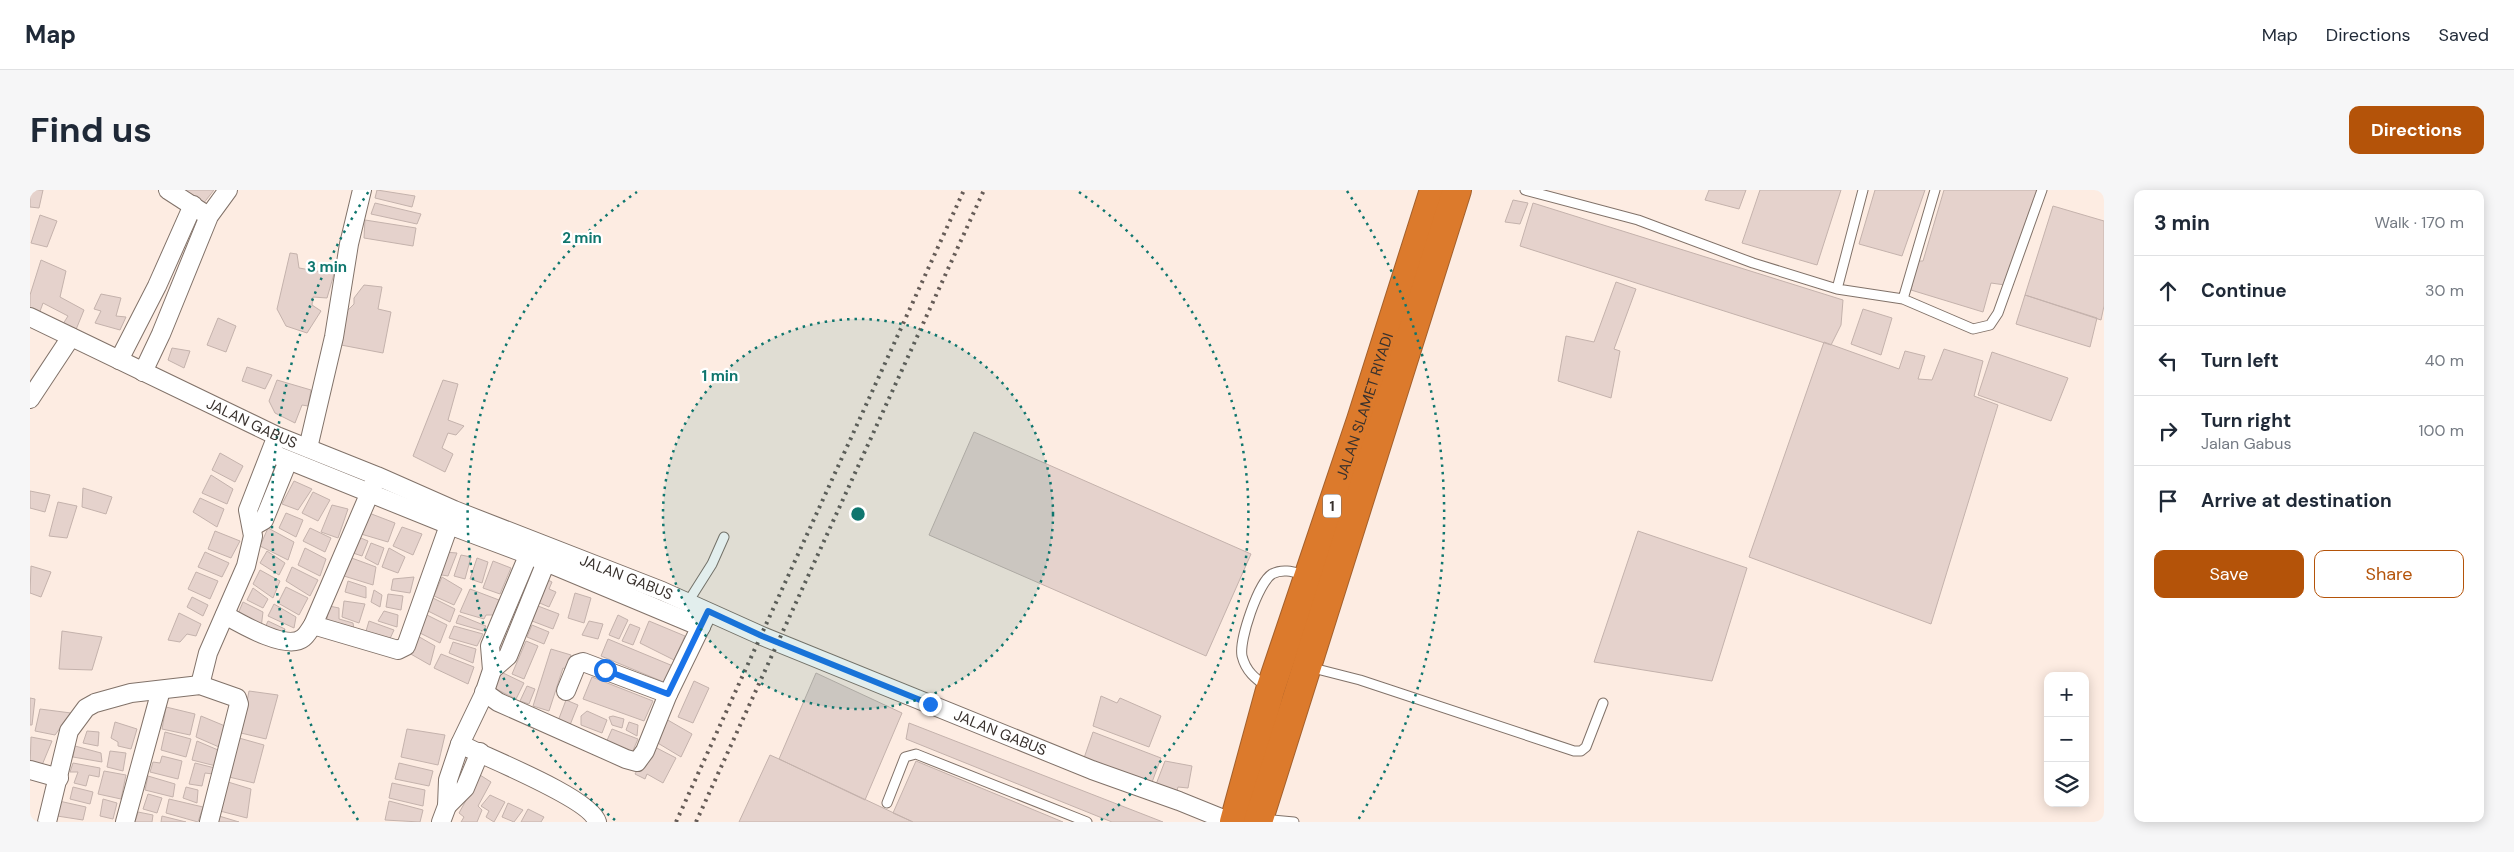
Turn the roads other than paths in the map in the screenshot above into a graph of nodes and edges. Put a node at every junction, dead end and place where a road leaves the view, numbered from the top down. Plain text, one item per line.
1 (168, 190) edge
2 (228, 190) edge
3 (362, 190) edge
4 (1434, 190) edge
5 (1456, 190) edge
6 (1528, 190) edge
7 (1863, 190) edge
8 (1935, 190) edge
9 (2042, 190) edge
10 (193, 205) junction
11 (209, 216) junction
12 (1837, 289) junction
13 (1903, 299) junction
14 (30, 317) edge
15 (71, 337) junction
16 (119, 360) junction
17 (143, 372) junction
18 (30, 399) edge
19 (276, 436) junction
20 (308, 448) junction
21 (271, 453) junction
22 (288, 461) junction
23 (377, 476) junction
24 (370, 493) junction
25 (452, 518) junction
26 (252, 527) junction
27 (724, 537) dead end
28 (540, 552) junction
29 (1308, 576) junction
30 (688, 602) junction
31 (708, 611) junction
32 (226, 615) junction
33 (313, 625) junction
34 (701, 627) junction
35 (1306, 666) junction
36 (202, 678) junction
37 (161, 690) junction
38 (1270, 690) junction
39 (566, 692) dead end
40 (484, 693) junction
41 (668, 694) junction
42 (1603, 703) dead end
43 (460, 744) junction
44 (480, 752) junction
45 (30, 770) edge
46 (58, 778) junction
47 (887, 803) dead end
48 (444, 814) edge
49 (1245, 821) edge
50 (47, 822) edge
51 (124, 822) edge
52 (209, 822) edge
53 (597, 822) edge
54 (1087, 822) edge
55 (1294, 822) edge

1 - 10 street
2 - 11 street
3 - 20 street
4 - 29 highway, JALAN SLAMET RIYADI / 1
5 - 35 highway, JALAN SLAMET RIYADI / 1
6 - 12 lane
7 - 12 lane
8 - 13 lane
9 - 13 lane
10 - 11 street
10 - 16 street
11 - 17 street
12 - 13 lane
14 - 15 street, JALAN GABUS
15 - 16 street, JALAN GABUS
15 - 18 street
16 - 17 street, JALAN GABUS
17 - 19 street, JALAN GABUS
19 - 20 street, JALAN GABUS
19 - 21 street
20 - 23 street, JALAN GABUS
21 - 22 street
21 - 26 street
22 - 24 street
22 - 26 street
23 - 24 street
23 - 25 street, JALAN GABUS
24 - 25 street
24 - 33 street
25 - 28 street
25 - 33 street
26 - 32 street
27 - 30 lane
28 - 30 street, JALAN GABUS
28 - 34 street
28 - 40 street
29 - 38 highway, JALAN SLAMET RIYADI / 1
29 - 38 lane
30 - 31 street, JALAN GABUS
31 - 34 street
31 - 49 street, JALAN GABUS
32 - 33 street
32 - 36 street
34 - 41 street
35 - 42 lane
35 - 49 highway, JALAN SLAMET RIYADI / 1
36 - 37 street
36 - 52 street
37 - 46 street
37 - 51 street
38 - 49 highway, JALAN SLAMET RIYADI / 1
39 - 41 street
40 - 41 street
40 - 43 street
43 - 44 street
43 - 48 street
44 - 48 street
44 - 53 street
45 - 46 street
46 - 50 street
47 - 54 lane
49 - 55 lane

